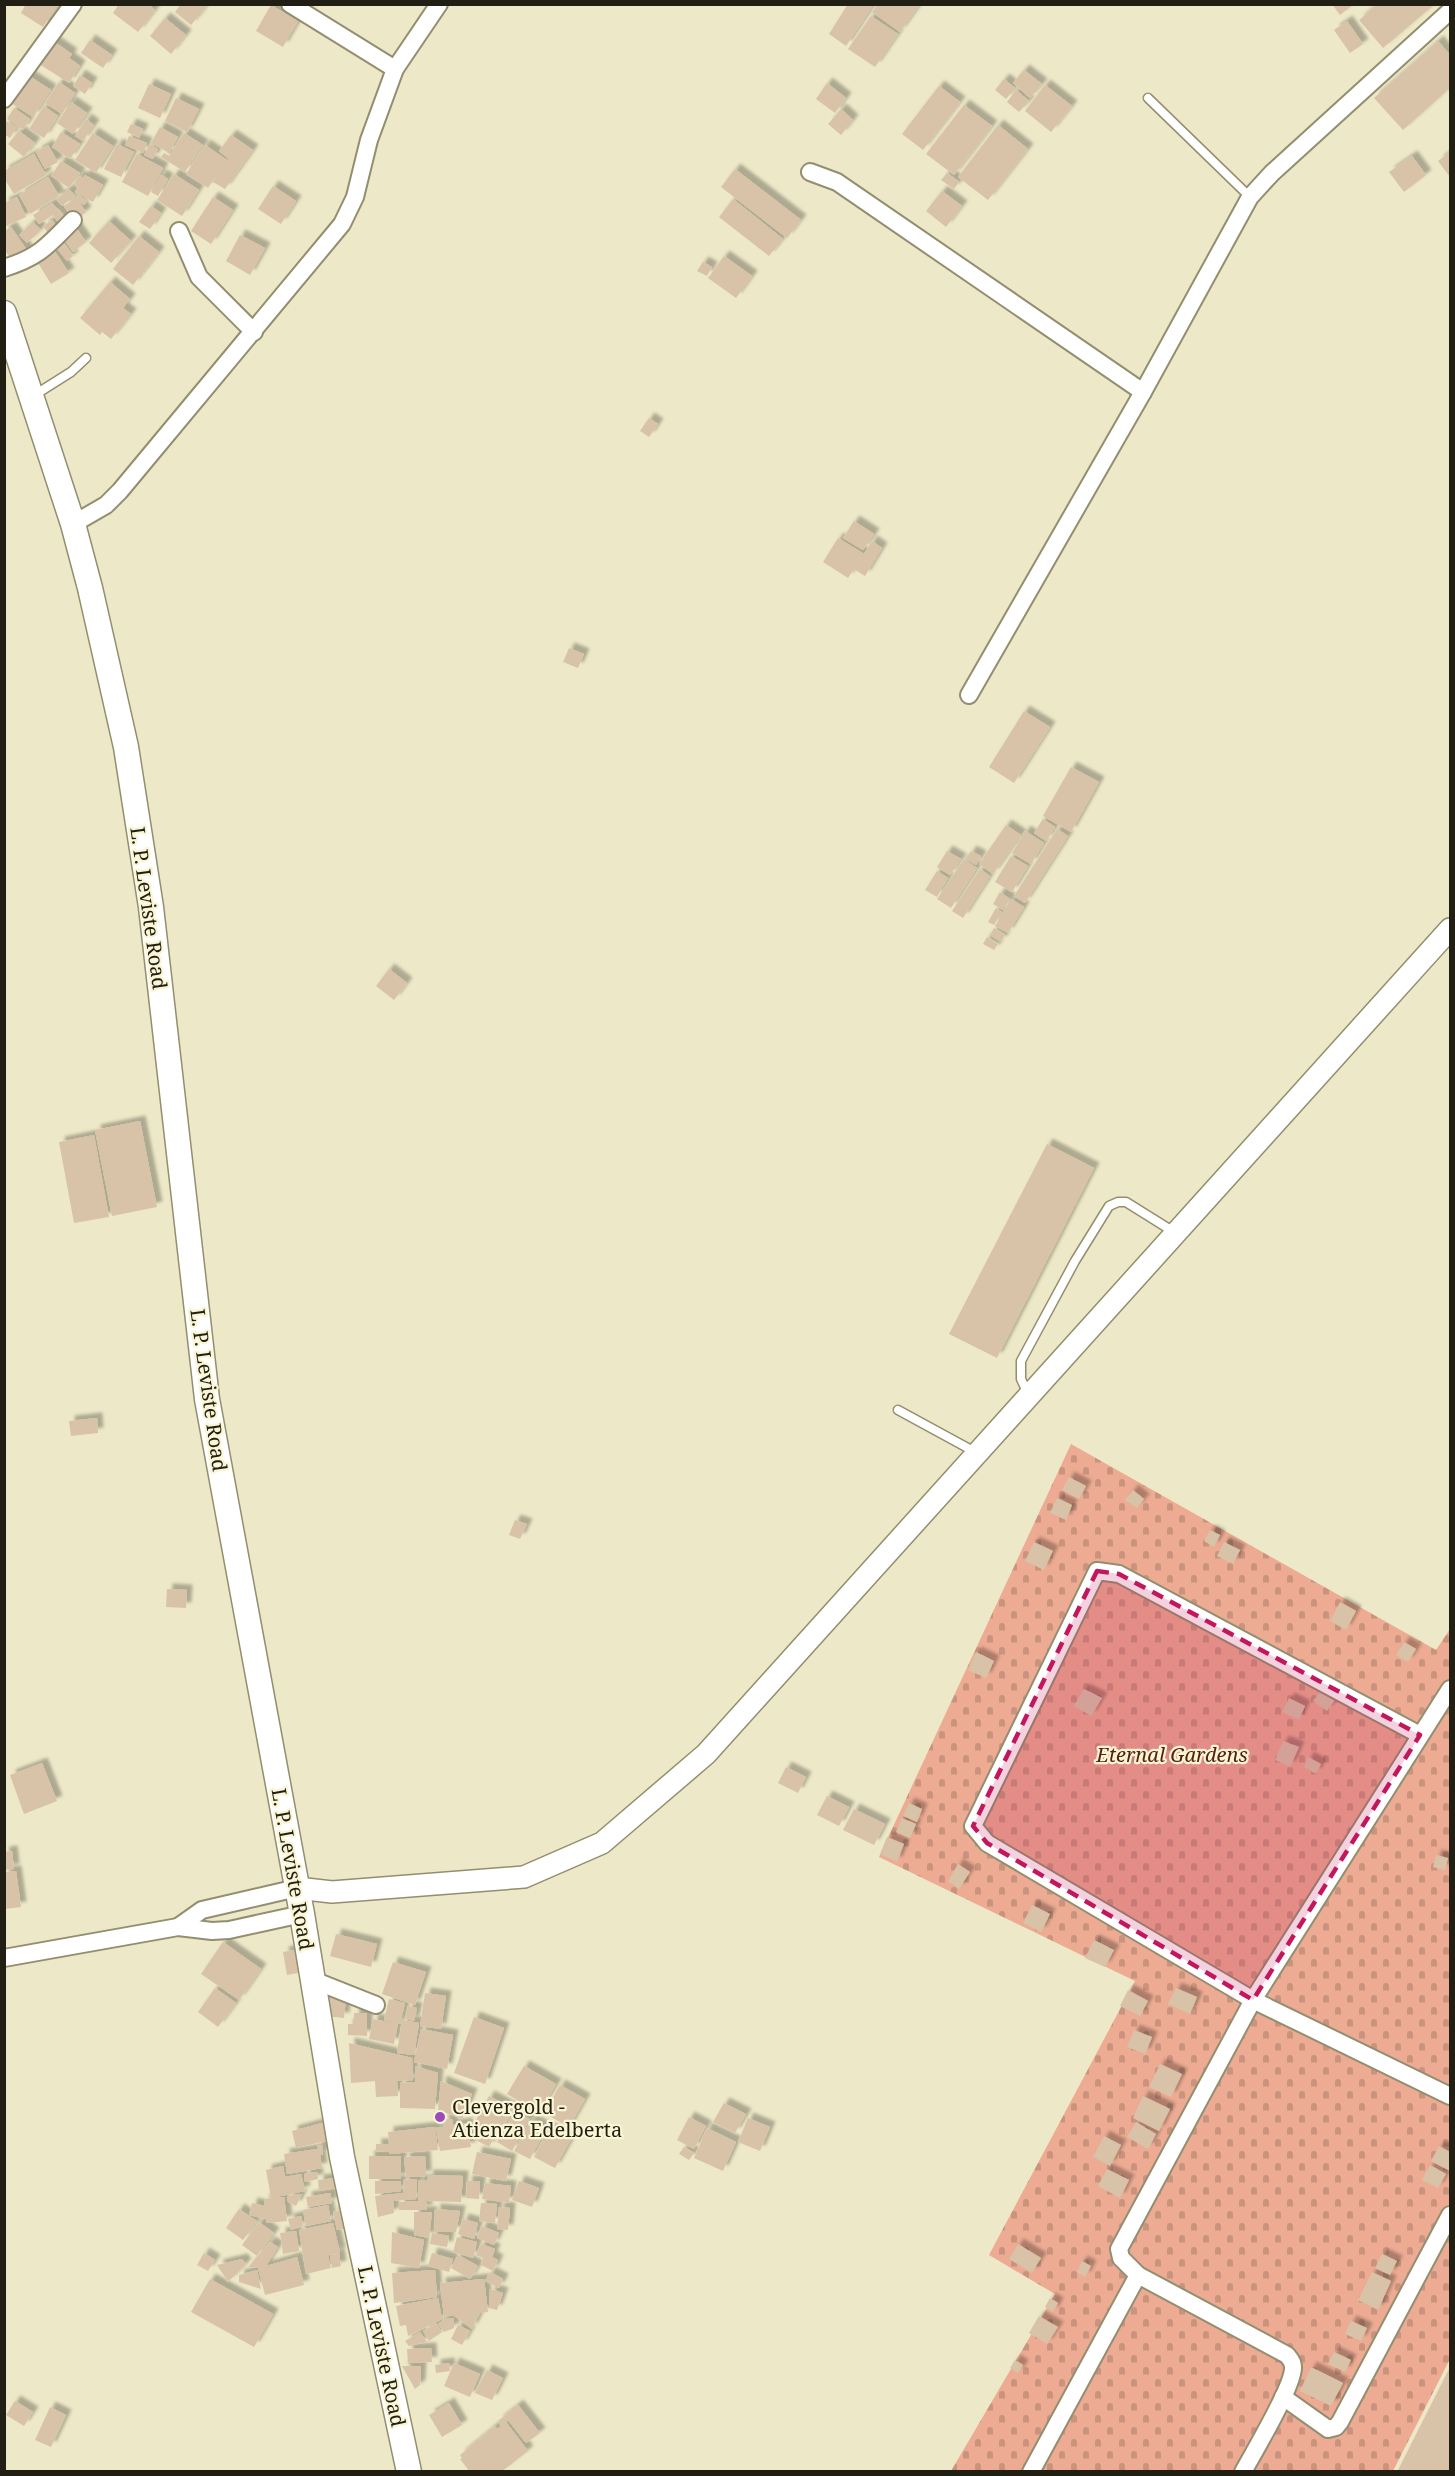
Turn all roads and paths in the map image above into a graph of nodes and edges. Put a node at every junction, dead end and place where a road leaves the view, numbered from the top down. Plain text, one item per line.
1 (73, 4) edge
2 (290, 4) edge
3 (439, 4) edge
4 (1450, 11) edge
5 (395, 69) junction
6 (1148, 98) dead end
7 (4, 99) edge
8 (810, 172) dead end
9 (1250, 197) junction
10 (73, 220) dead end
11 (179, 231) dead end
12 (4, 268) edge
13 (4, 313) edge
14 (254, 332) junction
15 (86, 358) dead end
16 (1143, 392) junction
17 (32, 396) junction
18 (73, 524) junction
19 (969, 695) dead end
20 (1450, 929) edge
21 (1177, 1234) junction
22 (1029, 1397) junction
23 (897, 1410) dead end
24 (978, 1454) junction
25 (1450, 1691) edge
26 (1420, 1736) junction
27 (297, 1888) junction
28 (332, 1892) junction
29 (302, 1914) junction
30 (178, 1927) junction
31 (4, 1958) edge
32 (313, 1980) junction
33 (1253, 2000) junction
34 (376, 2006) dead end
35 (1450, 2096) edge
36 (1450, 2215) edge
37 (1138, 2275) junction
38 (1283, 2397) junction
39 (409, 2472) edge
40 (1031, 2472) edge
41 (1243, 2472) edge

1 - 7 street
2 - 5 street
3 - 5 street
4 - 9 street
5 - 14 street
6 - 9 lane
8 - 16 street
9 - 16 street
10 - 12 street
11 - 14 street
13 - 17 main road, L. P. Leviste Road
14 - 18 street
15 - 17 lane
16 - 19 street
17 - 18 main road, L. P. Leviste Road
18 - 27 main road, L. P. Leviste Road
20 - 21 street
21 - 22 street
21 - 22 lane
22 - 24 street
23 - 24 lane
24 - 28 street
25 - 26 street
26 - 33 street
26 - 33 street
27 - 28 street
27 - 29 main road, L. P. Leviste Road
27 - 30 street
28 - 29 street
29 - 30 street
29 - 32 main road, L. P. Leviste Road
30 - 31 street
32 - 34 street
32 - 39 main road, L. P. Leviste Road
33 - 35 street
33 - 37 street
36 - 38 street
37 - 38 street
37 - 40 street
38 - 41 street

